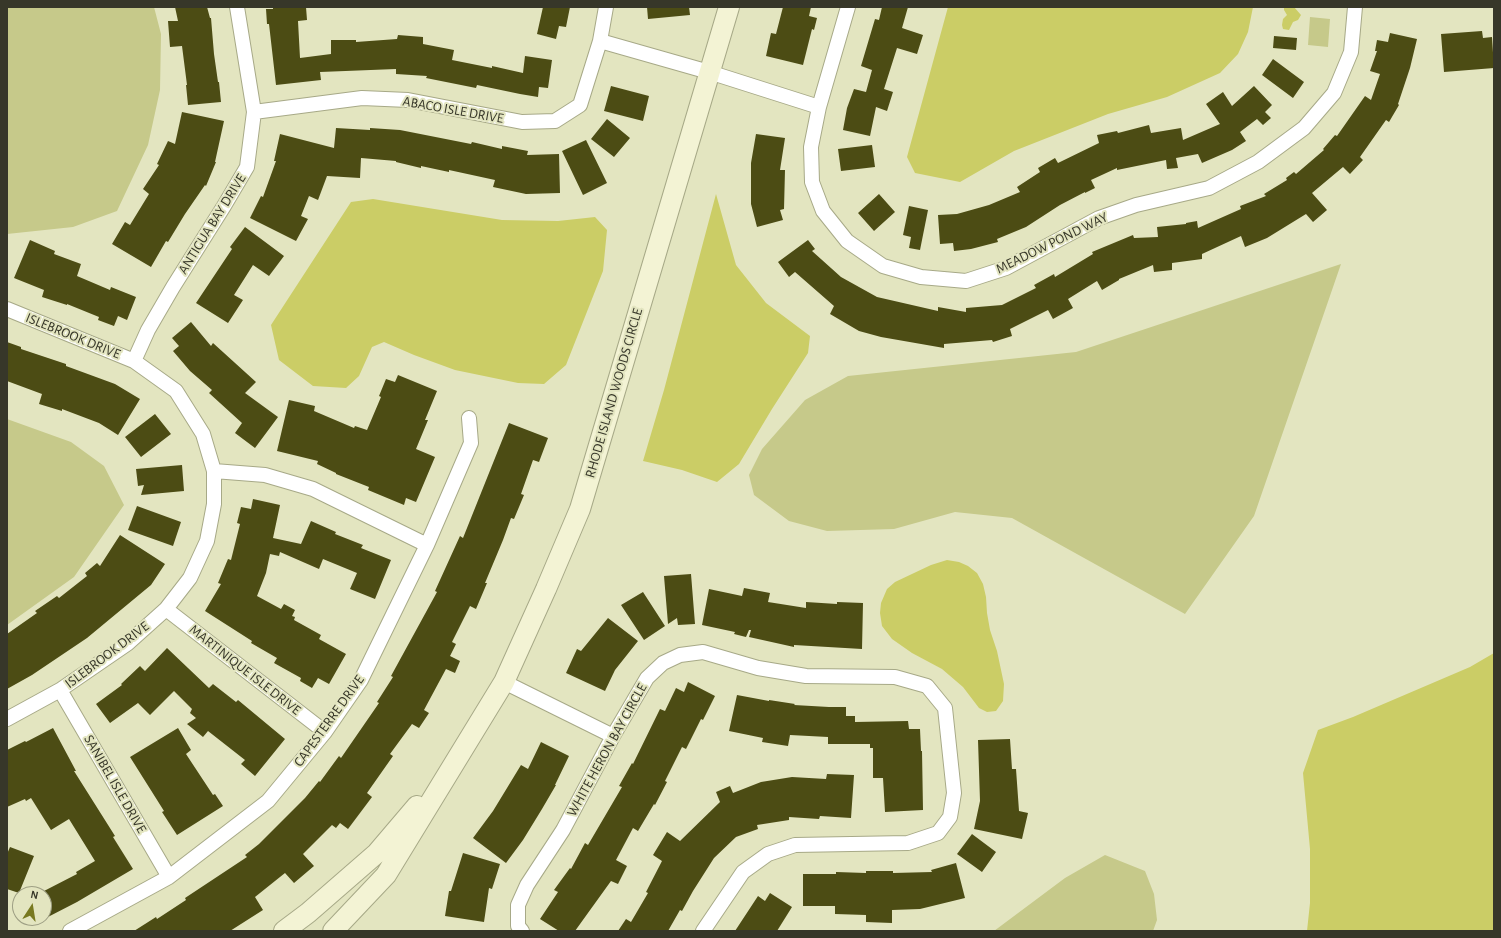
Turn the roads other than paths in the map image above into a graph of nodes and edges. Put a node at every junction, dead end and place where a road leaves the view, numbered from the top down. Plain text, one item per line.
1 (237, 7) edge
2 (606, 7) edge
3 (729, 7) edge
4 (848, 7) edge
5 (1355, 7) edge
6 (600, 41) junction
7 (709, 72) junction
8 (819, 107) junction
9 (254, 112) junction
10 (7, 309) edge
11 (134, 361) junction
12 (469, 418) dead end
13 (214, 471) junction
14 (427, 545) junction
15 (166, 609) junction
16 (504, 682) junction
17 (60, 690) junction
18 (7, 719) edge
19 (324, 732) junction
20 (613, 736) junction
21 (455, 762) junction
22 (169, 877) junction
23 (70, 931) edge
24 (284, 931) edge
25 (333, 931) edge
26 (522, 931) edge
27 (703, 931) edge

1 - 9 street, ANTIGUA BAY DRIVE
2 - 6 street, ABACO ISLE DRIVE
3 - 7 street, RHODE ISLAND WOODS CIRCLE
4 - 8 street, MEADOW POND WAY
5 - 8 street, MEADOW POND WAY
6 - 7 street
6 - 9 street, ABACO ISLE DRIVE
7 - 8 street
7 - 16 street, RHODE ISLAND WOODS CIRCLE
9 - 11 street, ANTIGUA BAY DRIVE
10 - 11 street, ISLEBROOK DRIVE
11 - 13 street, ISLEBROOK DRIVE
12 - 14 street, CAPESTERRE DRIVE
13 - 14 street
13 - 15 street, ISLEBROOK DRIVE
14 - 19 street, CAPESTERRE DRIVE
15 - 17 street, ISLEBROOK DRIVE
15 - 19 street, MARTINIQUE ISLE DRIVE
16 - 20 street
16 - 21 street, RHODE ISLAND WOODS CIRCLE
17 - 18 street, ISLEBROOK DRIVE
17 - 22 street, SANIBEL ISLE DRIVE
19 - 22 street, CAPESTERRE DRIVE
20 - 26 street, WHITE HERON BAY CIRCLE
20 - 27 street, WHITE HERON BAY CIRCLE
21 - 24 street, RHODE ISLAND WOODS CIRCLE
21 - 25 street, RHODE ISLAND WOODS CIRCLE
22 - 23 street, CAPESTERRE DRIVE

